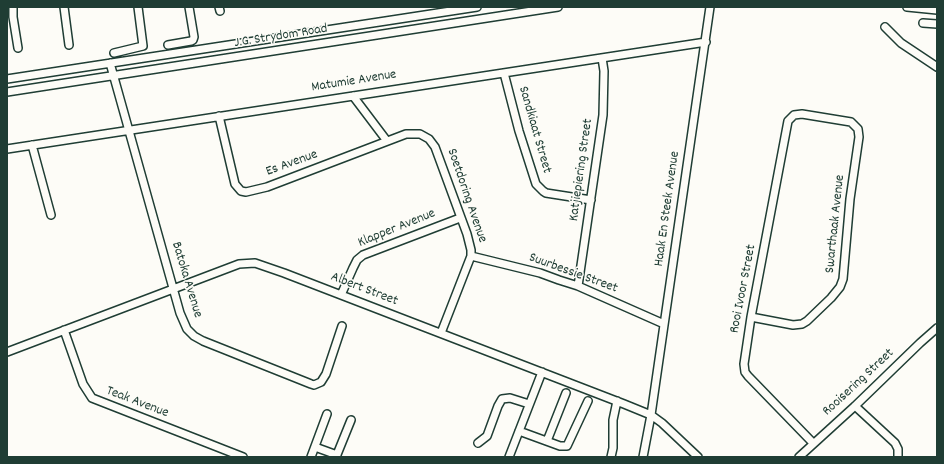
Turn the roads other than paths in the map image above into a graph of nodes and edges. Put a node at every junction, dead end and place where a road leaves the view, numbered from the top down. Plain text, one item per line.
1 (13, 7) edge
2 (64, 7) edge
3 (138, 7) edge
4 (189, 7) edge
5 (477, 7) edge
6 (558, 7) edge
7 (710, 7) edge
8 (907, 7) edge
9 (937, 10) edge
10 (923, 23) dead end
11 (937, 24) edge
12 (885, 27) dead end
13 (706, 42) junction
14 (69, 45) dead end
15 (168, 45) dead end
16 (18, 48) dead end
17 (114, 53) dead end
18 (602, 58) junction
19 (110, 63) junction
20 (937, 67) edge
21 (504, 73) junction
22 (113, 75) junction
23 (7, 79) edge
24 (7, 92) edge
25 (354, 96) junction
26 (219, 116) junction
27 (792, 116) joint
28 (129, 130) junction
29 (426, 136) joint
30 (387, 141) junction
31 (32, 145) junction
32 (7, 149) edge
33 (591, 200) junction
34 (51, 215) dead end
35 (460, 218) junction
36 (472, 256) junction
37 (578, 286) junction
38 (174, 288) junction
39 (341, 295) junction
40 (751, 317) junction
41 (664, 324) junction
42 (342, 326) dead end
43 (937, 328) edge
44 (64, 330) junction
45 (441, 333) junction
46 (7, 352) edge
47 (542, 372) junction
48 (566, 393) dead end
49 (588, 401) dead end
50 (617, 401) junction
51 (529, 404) junction
52 (855, 406) junction
53 (327, 414) dead end
54 (650, 415) junction
55 (351, 420) dead end
56 (519, 431) junction
57 (547, 441) junction
58 (478, 442) dead end
59 (813, 443) junction
60 (315, 447) junction
61 (337, 456) edge
62 (243, 457) edge
63 (311, 457) edge
64 (509, 457) edge
65 (611, 457) edge
66 (643, 457) edge
67 (698, 457) edge
68 (798, 457) edge
69 (898, 457) edge

1 - 16 street
2 - 14 street
3 - 17 street
4 - 15 street
5 - 19 street, J.G. Strydom Road
6 - 22 street, J.G. Strydom Road
7 - 13 street, Haak En Steek Avenue
8 - 9 street
10 - 11 street
12 - 20 street
13 - 18 street, Matumie Avenue
13 - 41 street, Haak En Steek Avenue
18 - 21 street, Matumie Avenue
18 - 33 street, Katjiepiering Street
19 - 22 street, Batoka Avenue
19 - 23 street, J.G. Strydom Road
21 - 25 street, Matumie Avenue
21 - 33 street, Sandkiaat Street
22 - 24 street, J.G. Strydom Road
22 - 28 street, Batoka Avenue
25 - 26 street, Matumie Avenue
25 - 30 street
26 - 28 street, Matumie Avenue
26 - 30 street, Es Avenue
27 - 40 street, Rooi Ivoor Street
27 - 40 street, Swarthaak Avenue
28 - 31 street, Matumie Avenue
28 - 38 street, Batoka Avenue
29 - 30 street, Es Avenue
29 - 35 street, Soetdoring Avenue
31 - 32 street, Matumie Avenue
31 - 34 street
33 - 37 street, Katjiepiering Street
35 - 36 street, Soetdoring Avenue
35 - 39 street, Klapper Avenue
36 - 37 street, Suurbessie Street
36 - 45 street, Soetdoring Avenue
37 - 41 street, Suurbessie Street
38 - 39 street, Albert Street
38 - 42 street, Batoka Avenue
38 - 44 street, Albert Street
39 - 45 street, Albert Street
40 - 59 street, Rooi Ivoor Street
41 - 54 street, Haak En Steek Avenue
43 - 52 street, Rooisering Street
44 - 46 street, Albert Street
44 - 62 street, Teak Avenue
45 - 47 street, Albert Street
47 - 50 street, Albert Street
47 - 51 street
48 - 57 street
49 - 57 street
50 - 54 street, Albert Street
50 - 65 street
51 - 56 street
51 - 58 street
52 - 59 street, Rooisering Street
52 - 69 street
53 - 60 street
54 - 66 street, Haak En Steek Avenue
54 - 67 street, Albert Street
55 - 61 street
56 - 57 street
56 - 64 street
59 - 68 street, Rooisering Street
60 - 61 street
60 - 63 street

